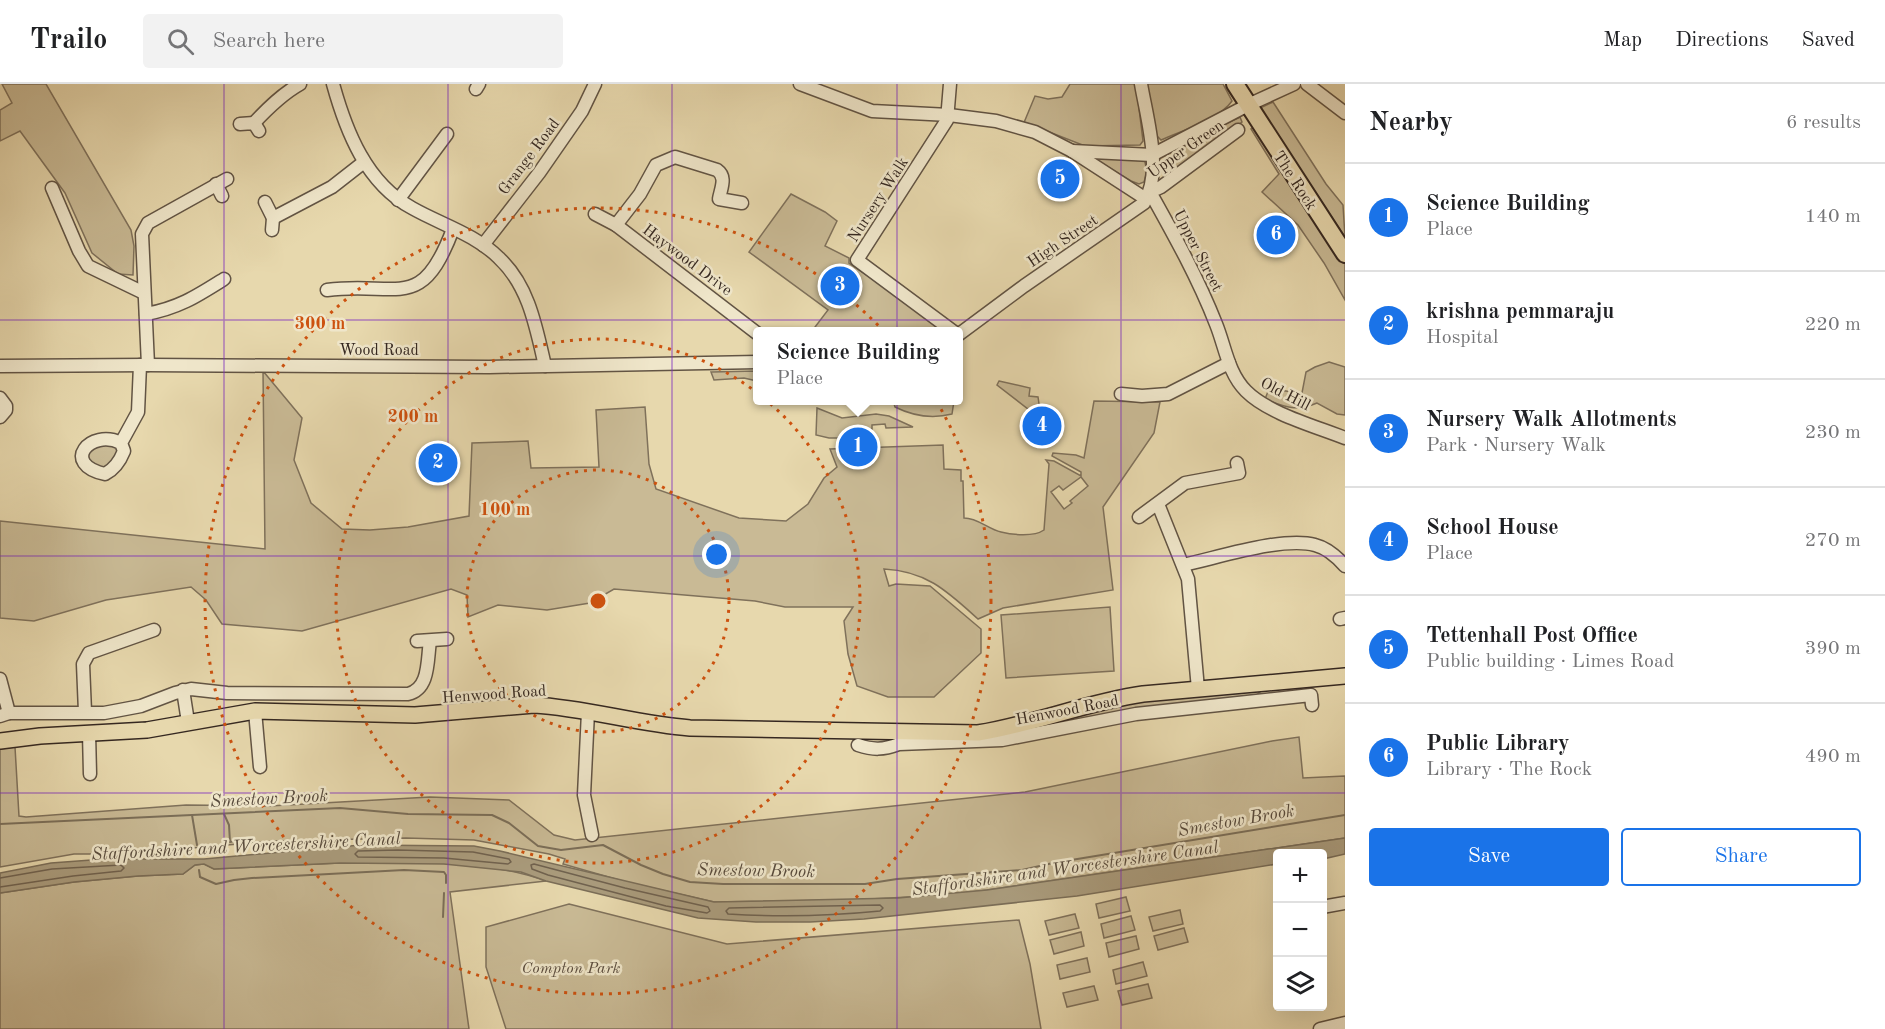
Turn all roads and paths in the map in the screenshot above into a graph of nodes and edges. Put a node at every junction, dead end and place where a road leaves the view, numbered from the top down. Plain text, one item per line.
1 (300, 84) edge
2 (333, 84) edge
3 (595, 84) edge
4 (800, 84) edge
5 (950, 84) edge
6 (1141, 84) edge
7 (1235, 84) edge
8 (1294, 84) edge
9 (1307, 84) edge
10 (1248, 105) junction
11 (1345, 113) edge
12 (949, 115) junction
13 (240, 124) dead end
14 (1238, 130) dead end
15 (447, 134) dead end
16 (1072, 151) junction
17 (1152, 155) junction
18 (364, 162) junction
19 (52, 188) dead end
20 (222, 196) dead end
21 (1148, 196) junction
22 (398, 200) junction
23 (265, 202) dead end
24 (742, 203) dead end
25 (595, 214) dead end
26 (616, 225) junction
27 (453, 229) junction
28 (483, 245) junction
29 (1345, 254) edge
30 (228, 278) dead end
31 (335, 285) dead end
32 (144, 293) junction
33 (146, 314) junction
34 (1216, 324) joint
35 (947, 327) edge
36 (753, 330) edge
37 (963, 331) edge
38 (753, 362) edge
39 (1229, 363) junction
40 (144, 365) junction
41 (0, 366) edge
42 (544, 366) junction
43 (1121, 394) dead end
44 (0, 398) edge
45 (0, 417) edge
46 (1345, 438) edge
47 (121, 443) dead end
48 (1237, 463) dead end
49 (1158, 504) junction
50 (1139, 517) dead end
51 (1183, 565) junction
52 (1345, 566) edge
53 (154, 630) dead end
54 (447, 639) dead end
55 (1345, 676) edge
56 (0, 679) edge
57 (1198, 689) junction
58 (183, 690) junction
59 (1268, 692) junction
60 (1312, 705) dead end
61 (255, 711) junction
62 (85, 712) junction
63 (588, 712) junction
64 (5, 715) edge
65 (188, 722) junction
66 (874, 732) junction
67 (89, 733) junction
68 (0, 741) edge
69 (858, 745) dead end
70 (872, 750) junction
71 (260, 767) dead end
72 (90, 774) dead end
73 (592, 834) dead end
74 (1345, 903) edge
75 (1327, 906) edge
76 (1345, 1023) edge
77 (1320, 1029) edge

1 - 13 street
2 - 18 street
3 - 28 street, Grange Road
4 - 12 street
5 - 12 street
6 - 17 street, Upper Green
7 - 10 highway, The Rock
8 - 10 street, Upper Green
9 - 11 street
10 - 17 street, Upper Green
10 - 29 highway, The Rock
12 - 16 street
12 - 35 street, Nursery Walk
14 - 21 street, Upper Green
15 - 22 street
16 - 17 street
16 - 21 street
17 - 21 street
18 - 22 street
18 - 23 street
19 - 32 street
20 - 32 street
21 - 34 street, Upper Street
21 - 37 street, High Street
22 - 27 street
24 - 26 street
25 - 26 street, Haywood Drive
26 - 36 street, Haywood Drive
27 - 28 street
27 - 31 street
28 - 42 street
30 - 33 street
32 - 33 street
33 - 40 street
34 - 39 street, Old Hill
38 - 42 street, Wood Road
39 - 43 street
39 - 46 street, Old Hill
40 - 41 street, Wood Road
40 - 42 street, Wood Road
40 - 47 street
44 - 45 street
48 - 49 street
49 - 50 street
49 - 51 street
51 - 52 street
51 - 57 street
53 - 62 street
54 - 58 street, Henwood Road
55 - 59 main road, Henwood Road
56 - 64 street, Henwood Road
57 - 59 main road, Henwood Road
57 - 66 main road, Henwood Road
58 - 62 street, Henwood Road
58 - 65 street
59 - 60 street, Henwood Road
59 - 70 street, Henwood Road
61 - 63 main road, Henwood Road
61 - 65 main road, Henwood Road
61 - 71 street
62 - 64 street, Henwood Road
63 - 66 main road, Henwood Road
63 - 73 street
65 - 67 main road, Henwood Road
66 - 70 street
67 - 68 main road, Henwood Road
67 - 72 street
69 - 70 street
74 - 75 street
76 - 77 street

